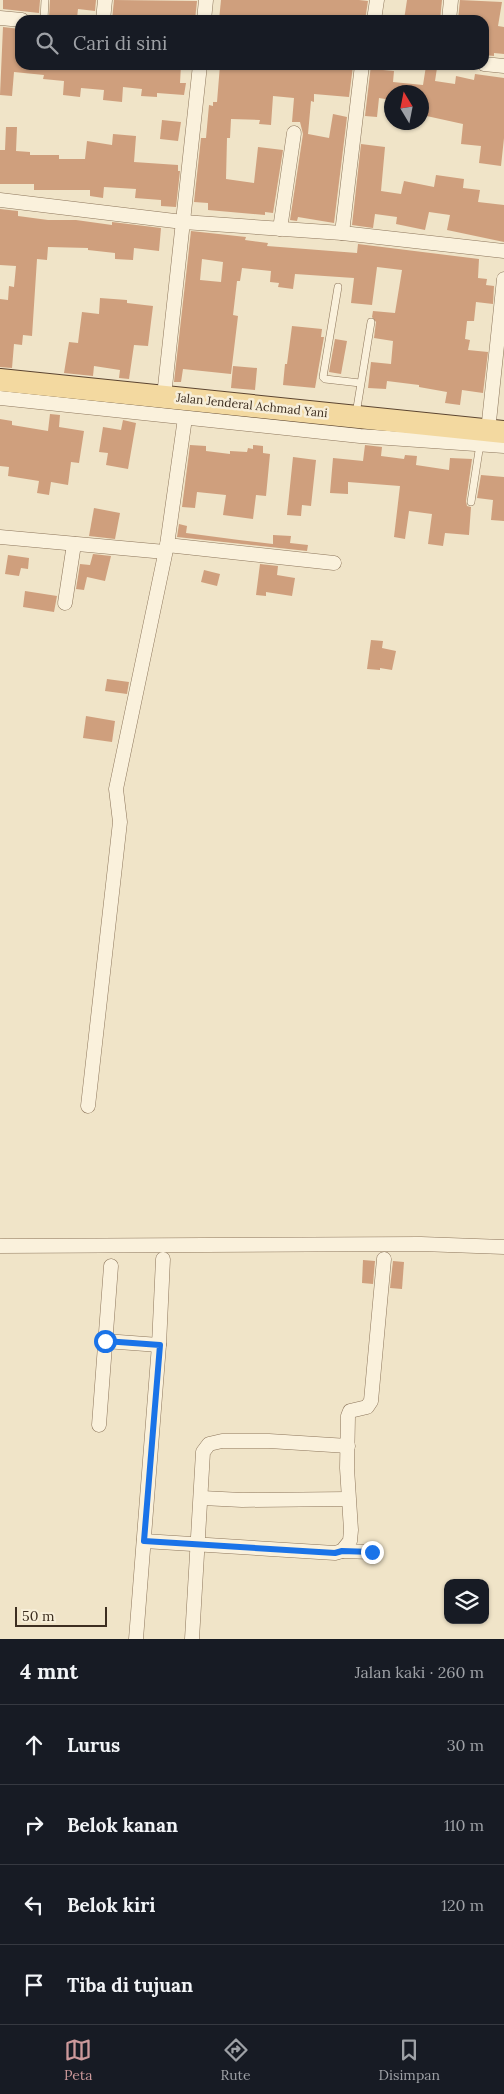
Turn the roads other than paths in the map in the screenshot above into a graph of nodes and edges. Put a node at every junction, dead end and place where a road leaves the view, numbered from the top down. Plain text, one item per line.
1 (45, 0) edge
2 (105, 0) edge
3 (206, 0) edge
4 (377, 0) edge
5 (451, 0) edge
6 (44, 15) edge
7 (104, 15) edge
8 (204, 15) edge
9 (375, 15) edge
10 (450, 15) edge
11 (0, 18) edge
12 (15, 19) edge
13 (489, 64) edge
14 (504, 66) edge
15 (199, 70) edge
16 (361, 70) edge
17 (294, 133) dead end
18 (0, 200) edge
19 (183, 222) junction
20 (280, 229) junction
21 (342, 233) junction
22 (504, 251) edge
23 (504, 279) edge
24 (338, 287) dead end
25 (371, 322) dead end
26 (0, 380) edge
27 (360, 382) junction
28 (164, 396) junction
29 (0, 398) edge
30 (355, 416) junction
31 (185, 418) junction
32 (494, 438) edge
33 (471, 502) dead end
34 (0, 538) edge
35 (74, 544) junction
36 (166, 548) junction
37 (334, 563) dead end
38 (65, 603) dead end
39 (88, 1106) dead end
40 (0, 1246) edge
41 (504, 1247) edge
42 (164, 1259) dead end
43 (384, 1259) dead end
44 (111, 1266) dead end
45 (105, 1341) junction
46 (160, 1345) junction
47 (99, 1425) dead end
48 (348, 1446) junction
49 (202, 1498) junction
50 (348, 1499) junction
51 (144, 1541) junction
52 (198, 1545) junction
53 (342, 1551) junction
54 (372, 1552) dead end
55 (136, 1639) edge
56 (192, 1639) edge

1 - 6 lane
2 - 7 street
3 - 8 street
4 - 9 street
5 - 10 street
11 - 12 street
13 - 14 street
15 - 19 street
16 - 21 street
17 - 20 street
18 - 19 street
19 - 20 street
19 - 28 street
20 - 21 street
21 - 22 street
23 - 32 street
24 - 27 lane
25 - 27 lane
26 - 28 main road, Jalan Jenderal Achmad Yani
27 - 30 lane
28 - 30 main road, Jalan Jenderal Achmad Yani
29 - 31 street
30 - 32 main road, Jalan Jenderal Achmad Yani
31 - 32 street
31 - 36 street
32 - 33 lane
34 - 35 street
35 - 36 street
35 - 38 street
36 - 37 street
36 - 39 street
40 - 41 street
42 - 46 street
43 - 48 street
44 - 45 street
45 - 46 street
45 - 47 street
46 - 51 street
48 - 49 street
48 - 50 street
49 - 50 street
49 - 52 street
50 - 53 street
51 - 52 street
51 - 55 street
52 - 53 street
52 - 56 street
53 - 54 street

